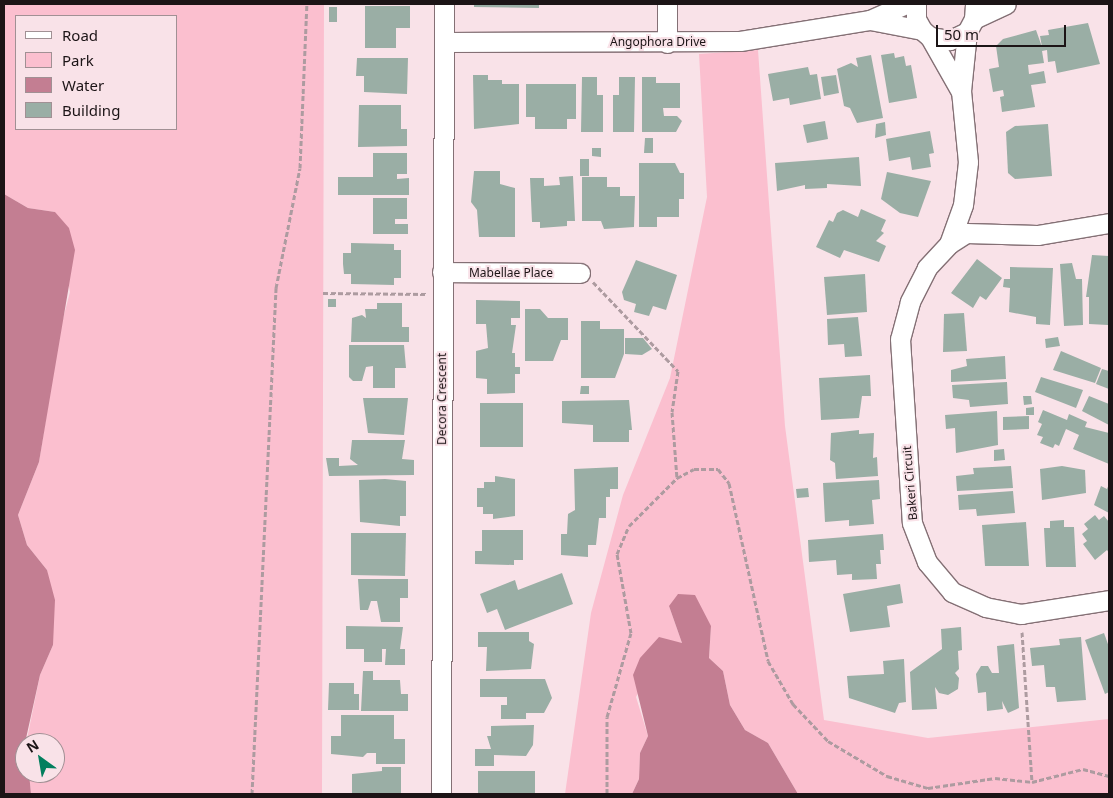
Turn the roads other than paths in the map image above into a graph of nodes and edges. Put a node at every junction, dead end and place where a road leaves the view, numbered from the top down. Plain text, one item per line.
1 (444, 4) edge
2 (667, 4) edge
3 (906, 4) edge
4 (916, 4) edge
5 (1006, 4) edge
6 (972, 18) edge
7 (870, 20) junction
8 (926, 33) junction
9 (444, 42) junction
10 (667, 43) junction
11 (961, 91) junction
12 (1109, 223) edge
13 (949, 244) junction
14 (442, 272) junction
15 (580, 273) road end
16 (1109, 600) edge
17 (441, 794) edge

1 - 9 street, Decora Crescent
2 - 10 street
3 - 7 street, Angophora Drive
4 - 8 street, Bakeri Circuit
5 - 6 street
6 - 8 street, Angophora Drive
6 - 11 street, Bakeri Circuit
7 - 8 street, Angophora Drive
7 - 10 street, Angophora Drive
8 - 11 street, Bakeri Circuit
9 - 10 street, Angophora Drive
9 - 14 street, Decora Crescent
11 - 13 street, Bakeri Circuit
12 - 13 street, Bakeri Circuit
13 - 16 street, Bakeri Circuit
14 - 15 street, Mabellae Place
14 - 17 street, Decora Crescent

